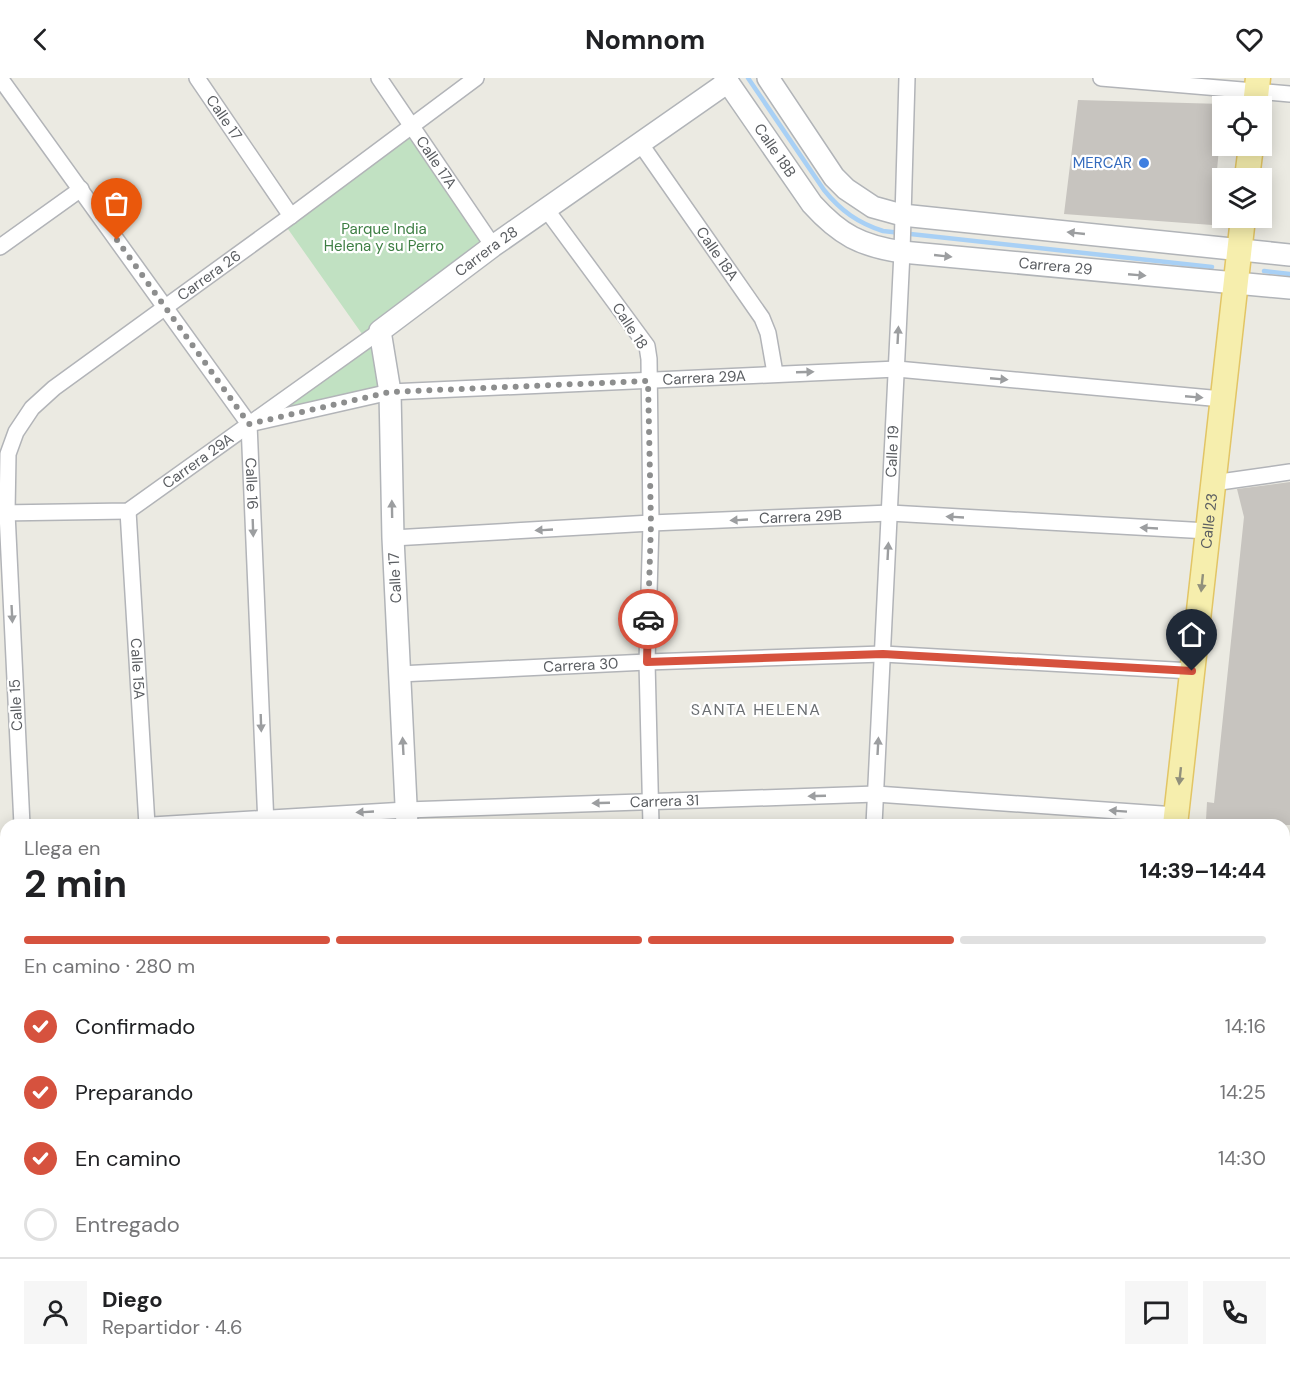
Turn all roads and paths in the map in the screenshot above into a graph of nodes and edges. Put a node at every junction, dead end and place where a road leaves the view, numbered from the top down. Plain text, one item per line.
1 (0, 78) edge
2 (197, 78) edge
3 (379, 78) edge
4 (476, 78) edge
5 (768, 78) edge
6 (907, 78) edge
7 (1101, 78) edge
8 (726, 80) edge
9 (1257, 92) edge
10 (1290, 94) edge
11 (411, 125) junction
12 (640, 143) junction
13 (81, 189) junction
14 (546, 209) junction
15 (291, 216) junction
16 (902, 220) junction
17 (829, 223) joint
18 (1242, 228) edge
19 (493, 246) junction
20 (0, 247) edge
21 (902, 249) junction
22 (1239, 250) junction
23 (1290, 255) edge
24 (1235, 284) junction
25 (1290, 288) edge
26 (165, 308) junction
27 (380, 331) junction
28 (897, 369) junction
29 (775, 373) junction
30 (648, 381) junction
31 (390, 392) junction
32 (1222, 399) junction
33 (249, 424) junction
34 (1290, 472) edge
35 (1213, 483) junction
36 (128, 511) junction
37 (3, 513) edge
38 (890, 513) junction
39 (651, 524) junction
40 (1208, 531) junction
41 (393, 538) junction
42 (883, 654) junction
43 (647, 662) junction
44 (1192, 671) junction
45 (399, 674) junction
46 (16, 700) junction
47 (0, 701) edge
48 (876, 794) junction
49 (650, 802) junction
50 (407, 817) edge
51 (22, 819) edge
52 (147, 819) edge
53 (265, 819) edge
54 (350, 819) edge
55 (651, 819) edge
56 (874, 819) edge
57 (1164, 819) edge
58 (1175, 819) edge

1 - 13 street
2 - 15 street, Calle 17
3 - 11 street, Calle 17A
4 - 11 street, Carrera 26
5 - 16 street
6 - 16 street, Calle 19
7 - 9 street
8 - 12 street, Carrera 28
8 - 17 street, Calle 18B
9 - 10 street
11 - 15 street, Carrera 26
11 - 19 street, Calle 17A
12 - 14 street, Carrera 28
12 - 29 street, Calle 18A
13 - 20 street
13 - 26 street
14 - 19 street, Carrera 28
14 - 30 street, Calle 18
15 - 26 street, Carrera 26
16 - 21 street, Calle 19
22 -> 16 street
17 - 21 street, Carrera 29
18 - 22 main road, Calle 23
19 - 27 street, Carrera 28
21 -> 24 street, Carrera 29
28 -> 21 street, Calle 19
22 - 23 street
22 - 24 main road, Calle 23
24 - 25 street, Carrera 29
24 - 32 main road, Calle 23
26 - 33 street
26 - 37 street, Carrera 26
27 - 31 street, Calle 17
27 - 33 street, Carrera 28
29 -> 28 street, Carrera 29A
28 -> 32 street, Carrera 29A
28 - 38 street, Calle 19
29 - 30 street, Carrera 29A
30 - 31 street, Carrera 29A
30 - 39 street, Calle 18
31 - 33 street, Carrera 29A
41 -> 31 street, Calle 17
32 - 35 main road, Calle 23
33 - 36 street, Carrera 29A
33 -> 53 street, Calle 16
34 - 35 street
35 - 40 main road, Calle 23
36 - 37 street
36 - 52 street, Calle 15A
37 -> 46 street, Calle 15
38 -> 39 street, Carrera 29B
40 -> 38 street, Carrera 29B
42 -> 38 street, Calle 19
39 -> 41 street, Carrera 29B
39 - 43 street, Calle 18
40 -> 44 main road, Calle 23
41 - 45 street, Calle 17
42 - 43 street, Carrera 30
42 - 44 street, Carrera 30
48 -> 42 street, Calle 19
43 - 45 street, Carrera 30
43 - 49 street, Calle 18
44 -> 58 main road, Calle 23
50 -> 45 street, Calle 17
46 - 47 street
46 - 51 street, Calle 15
48 -> 49 street, Carrera 31
48 - 56 street, Calle 19
57 -> 48 street, Carrera 31
49 -> 50 street, Carrera 31
49 - 55 street, Calle 18
50 -> 54 street, Carrera 31

